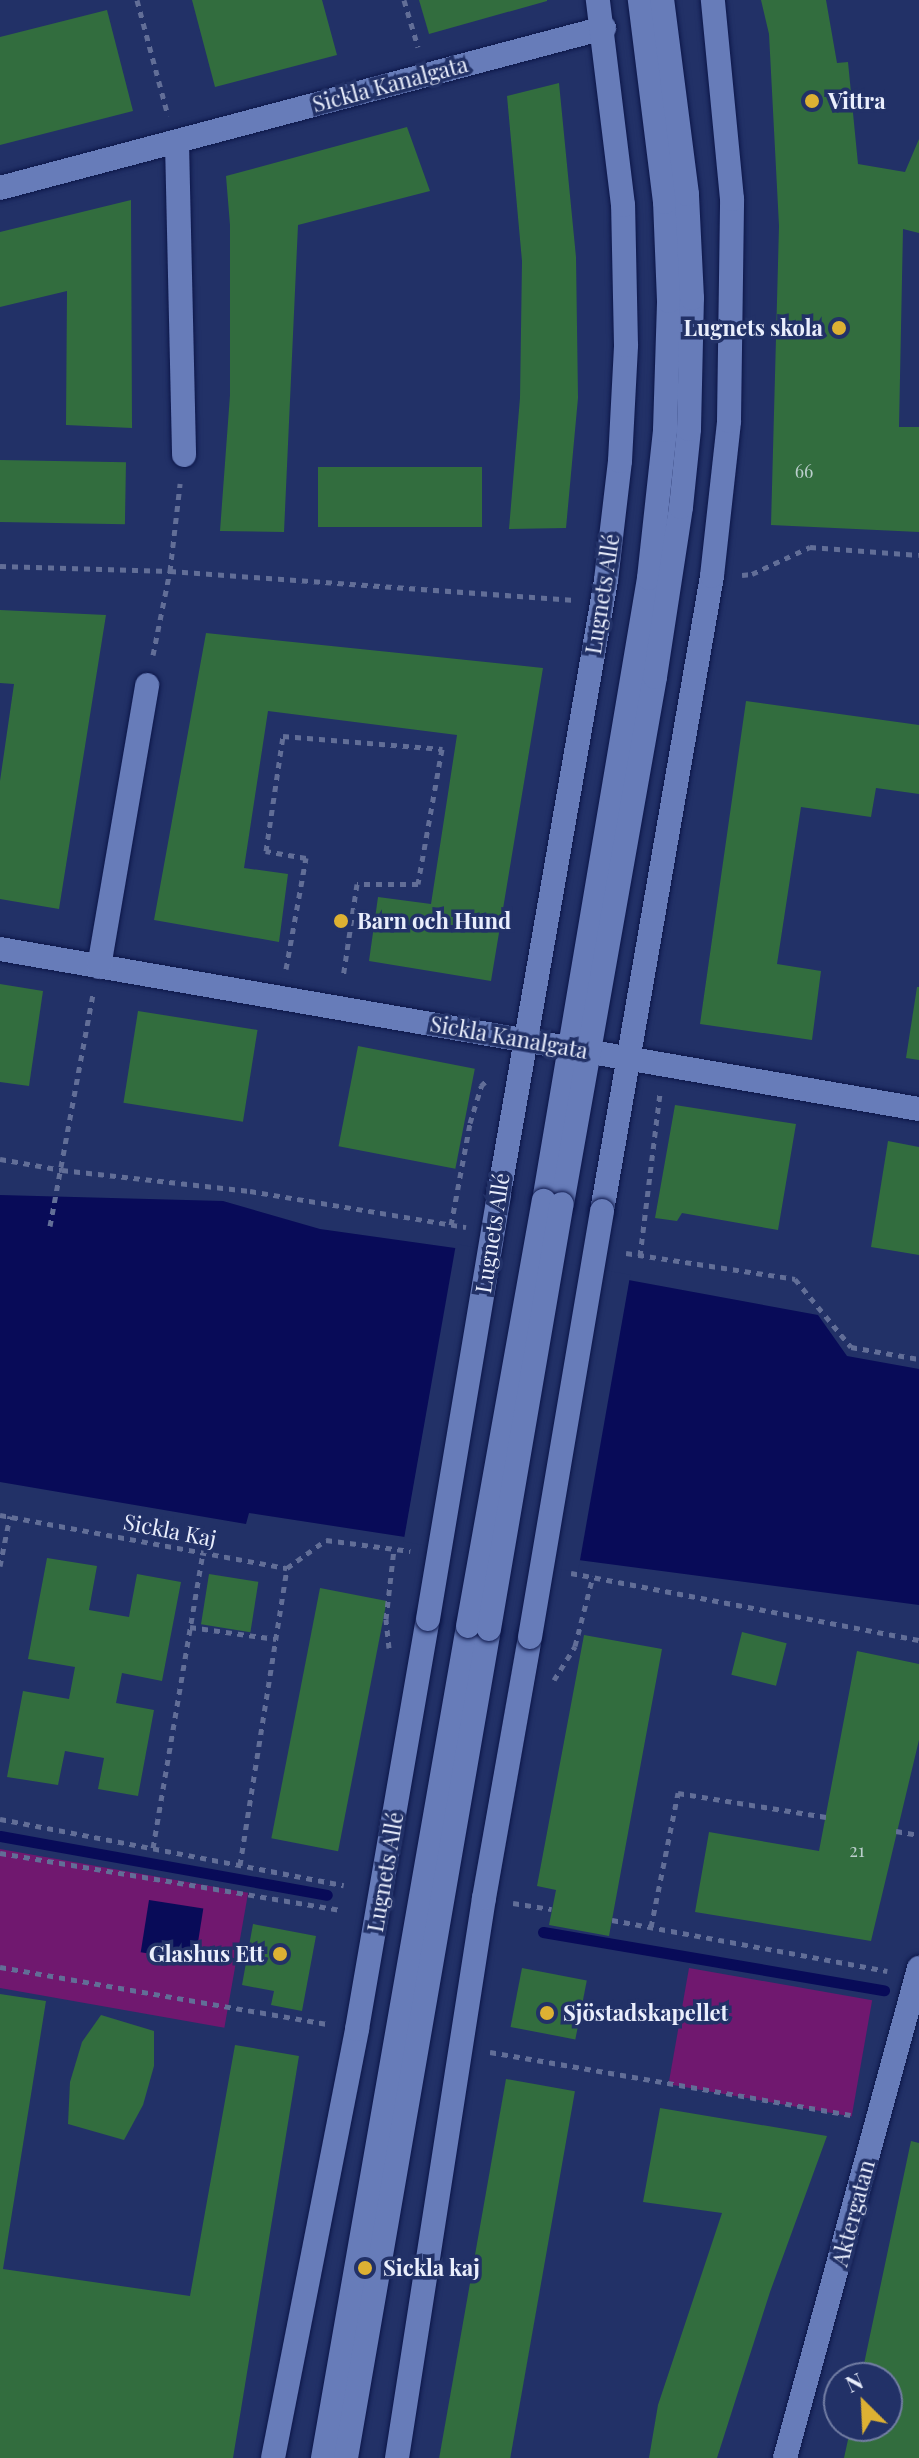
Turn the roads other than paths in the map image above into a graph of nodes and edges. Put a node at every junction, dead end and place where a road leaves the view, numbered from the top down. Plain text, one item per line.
1 (598, 0) edge
2 (640, 0) edge
3 (662, 0) edge
4 (713, 0) edge
5 (604, 28) junction
6 (177, 143) junction
7 (0, 188) edge
8 (184, 455) road end
9 (147, 685) road end
10 (0, 949) edge
11 (99, 967) junction
12 (525, 1039) junction
13 (579, 1049) junction
14 (630, 1060) junction
15 (919, 1109) edge
16 (479, 1627) junction
17 (918, 1972) edge
18 (273, 2458) edge
19 (323, 2458) edge
20 (346, 2458) edge
21 (397, 2458) edge
22 (785, 2458) edge

1 - 5 street, Lugnets Allé
2 - 13 street
3 - 13 street
4 - 14 street
5 - 6 street, Sickla Kanalgata
5 - 12 street, Lugnets Allé
6 - 7 street, Sickla Kanalgata
6 - 8 street
9 - 11 street
10 - 11 street, Sickla Kanalgata
11 - 12 street, Sickla Kanalgata
12 - 13 street, Sickla Kanalgata
12 - 18 street, Lugnets Allé, bridge
13 - 14 street, Sickla Kanalgata
13 - 16 street, bridge
14 - 15 street, Sickla Kanalgata
14 - 21 street, bridge
16 - 19 street
16 - 20 street
17 - 22 street, Aktergatan

